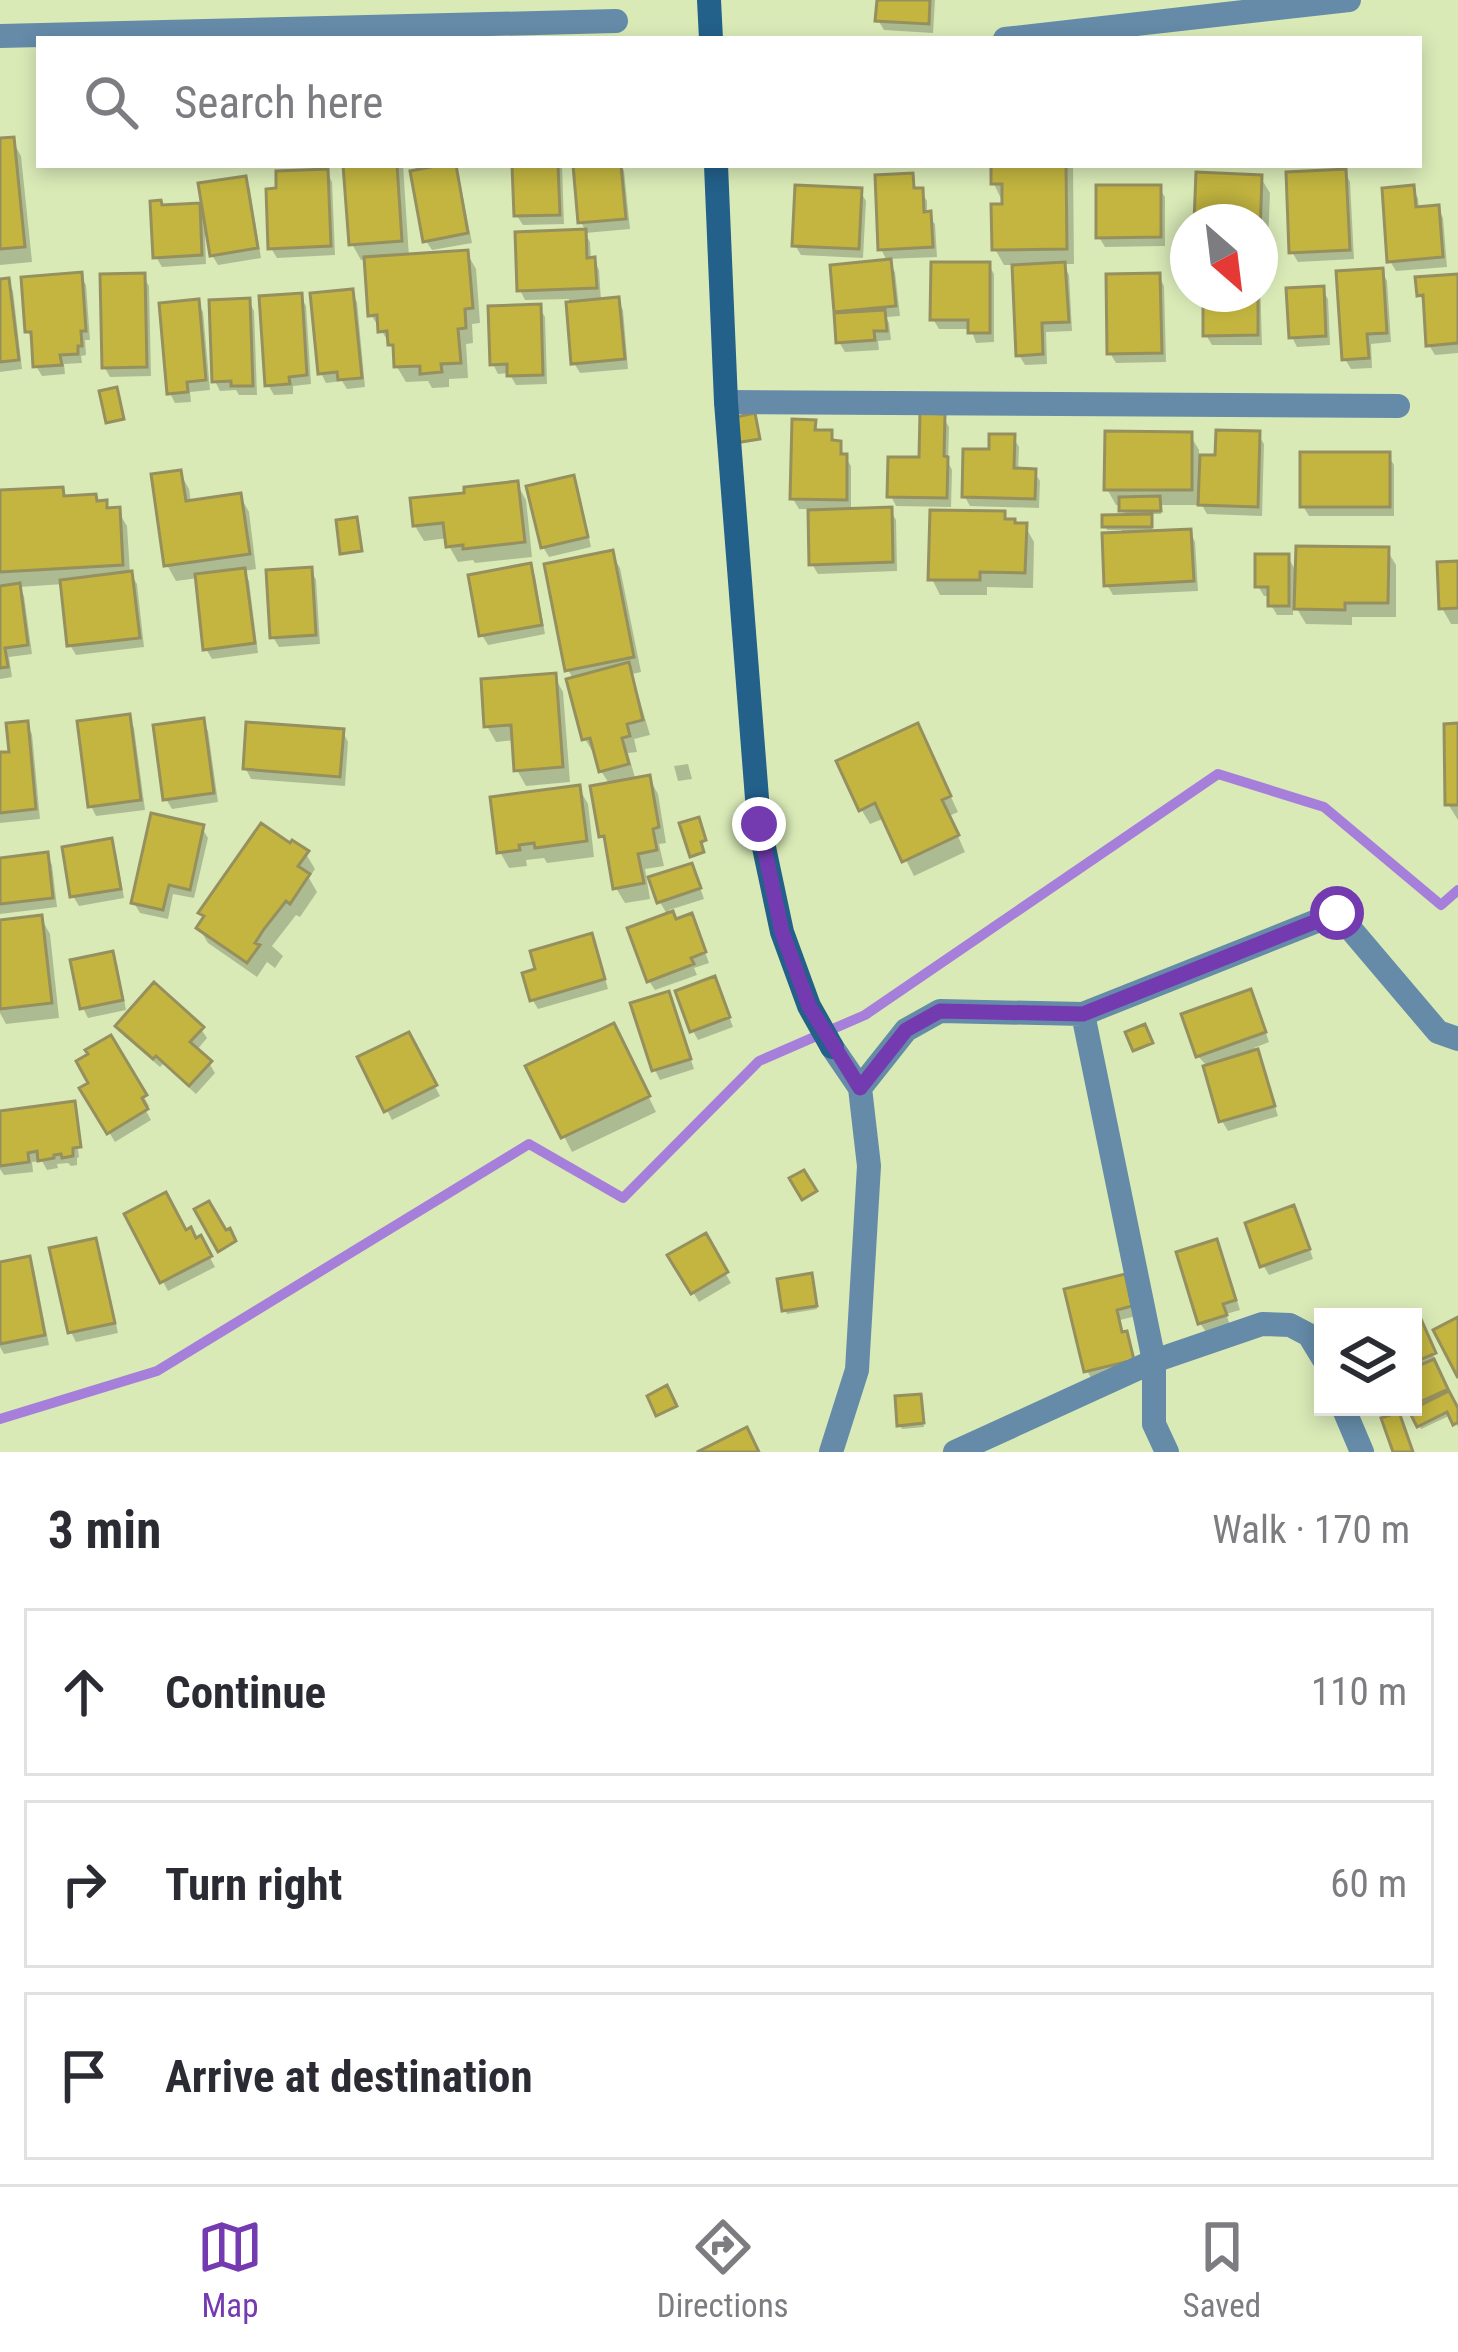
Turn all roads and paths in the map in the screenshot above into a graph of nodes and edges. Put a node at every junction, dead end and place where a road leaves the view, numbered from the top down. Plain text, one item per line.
1 (709, 0) edge
2 (1348, 0) edge
3 (616, 21) dead end
4 (0, 36) edge
5 (711, 36) edge
6 (1031, 36) edge
7 (716, 168) edge
8 (726, 402) junction
9 (1398, 406) dead end
10 (1083, 1014) junction
11 (1458, 1039) edge
12 (860, 1088) junction
13 (1314, 1343) edge
14 (1154, 1361) junction
15 (1347, 1416) edge
16 (831, 1452) edge
17 (955, 1452) edge
18 (1167, 1452) edge
19 (1362, 1452) edge

1 - 5 street
2 - 6 street
3 - 4 street
7 - 8 street
8 - 9 street
8 - 12 street
10 - 11 street
10 - 12 street
10 - 14 street
12 - 16 street
13 - 14 street
14 - 17 street
14 - 18 street
15 - 19 street

